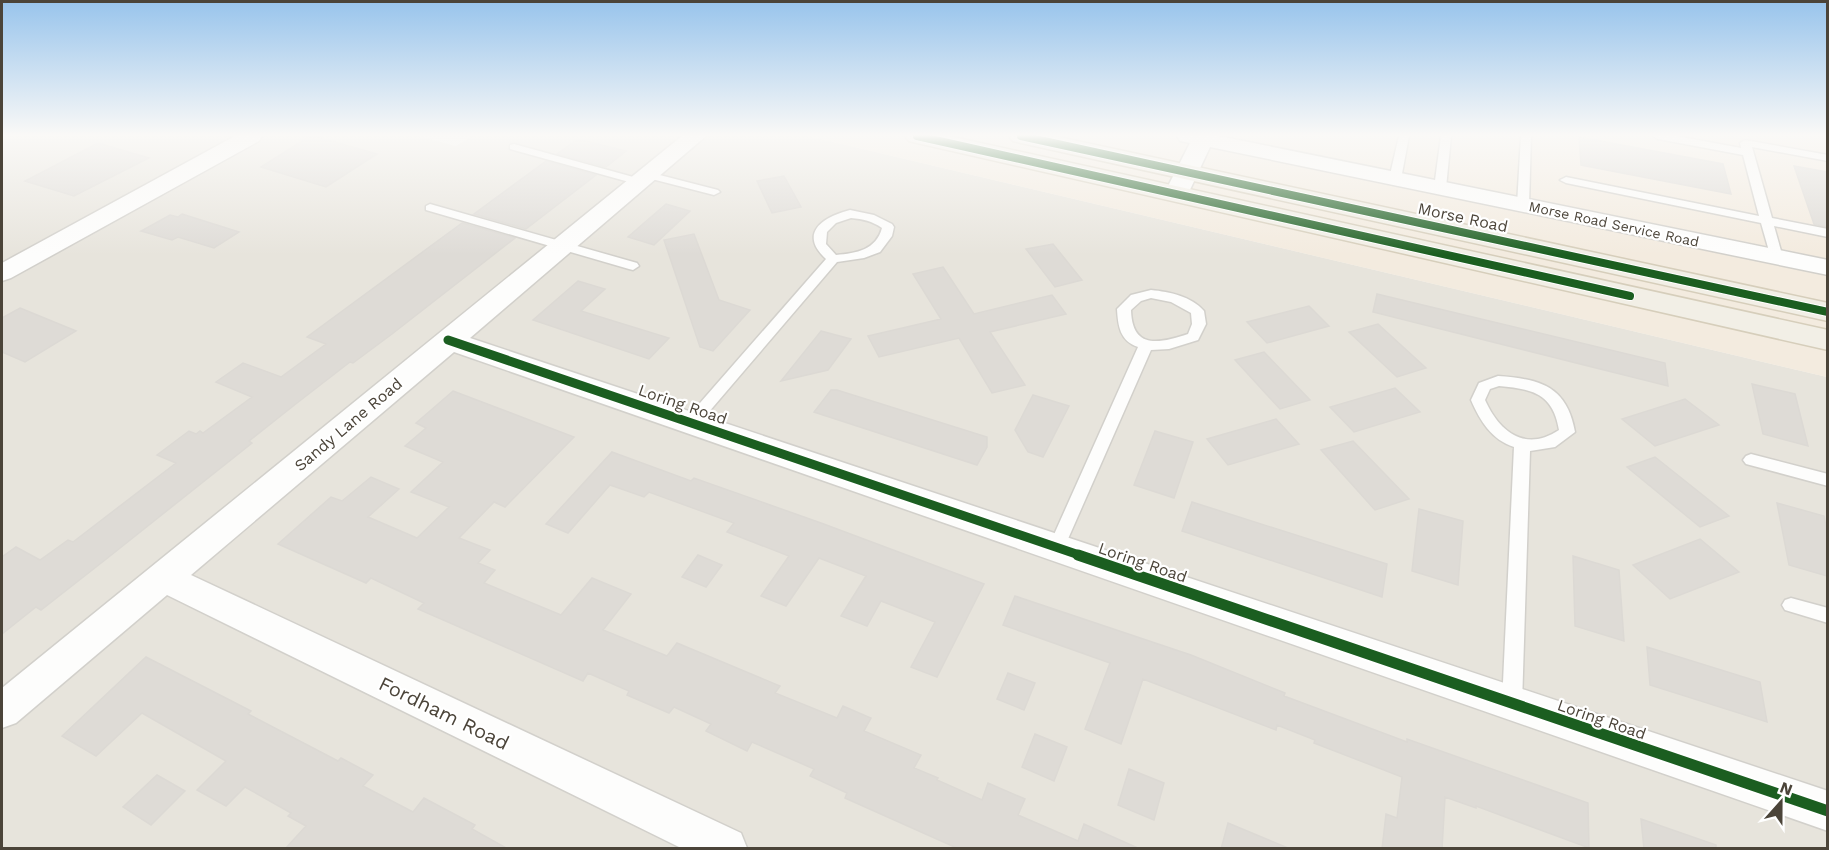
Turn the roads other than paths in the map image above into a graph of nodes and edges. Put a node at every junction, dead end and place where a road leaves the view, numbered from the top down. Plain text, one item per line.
1 (179, 176) edge
2 (634, 176) edge
3 (647, 176) edge
4 (1140, 176) edge
5 (1156, 176) edge
6 (1184, 176) edge
7 (1382, 176) edge
8 (1396, 176) edge
9 (1441, 176) edge
10 (1524, 176) edge
11 (1753, 176) edge
12 (644, 178) junction
13 (1395, 179) junction
14 (1566, 180) dead end
15 (1181, 183) junction
16 (1440, 188) junction
17 (714, 192) dead end
18 (1523, 205) junction
19 (430, 208) dead end
20 (1765, 220) junction
21 (1827, 233) edge
22 (562, 246) junction
23 (833, 258) junction
24 (1777, 258) junction
25 (633, 266) dead end
26 (1827, 268) edge
27 (2, 273) edge
28 (1827, 312) edge
29 (448, 340) junction
30 (1827, 340) edge
31 (1145, 347) junction
32 (692, 423) junction
33 (1522, 446) junction
34 (1751, 460) dead end
35 (1827, 480) edge
36 (1056, 548) junction
37 (163, 577) junction
38 (1791, 605) dead end
39 (1827, 616) edge
40 (1512, 704) junction
41 (2, 711) edge
42 (1827, 811) edge
43 (726, 849) edge

1 - 27 street
2 - 12 lane
3 - 12 street, Sandy Lane Road
4 - 15 main road, Morse Road
5 - 15 main road, Morse Road
6 - 15 street
7 - 13 street, Morse Road Service Road
8 - 13 lane
9 - 16 lane
10 - 18 lane
11 - 20 lane
12 - 17 lane
12 - 22 street, Sandy Lane Road
13 - 16 street, Morse Road Service Road
14 - 20 lane
15 - 28 main road, Morse Road
15 - 30 main road, Morse Road
16 - 18 street, Morse Road Service Road
18 - 24 street, Morse Road Service Road
19 - 22 lane
20 - 21 lane
20 - 24 lane
22 - 25 lane
22 - 29 street, Sandy Lane Road
23 - 23 lane
23 - 32 lane
24 - 26 street, Morse Road Service Road
29 - 32 street, Loring Road
29 - 37 street, Sandy Lane Road
31 - 31 lane
31 - 36 lane
32 - 36 street, Loring Road
33 - 33 lane
33 - 40 lane
34 - 35 lane
36 - 40 street, Loring Road
37 - 41 street, Sandy Lane Road
37 - 43 street, Fordham Road
38 - 39 lane
40 - 42 street, Loring Road

